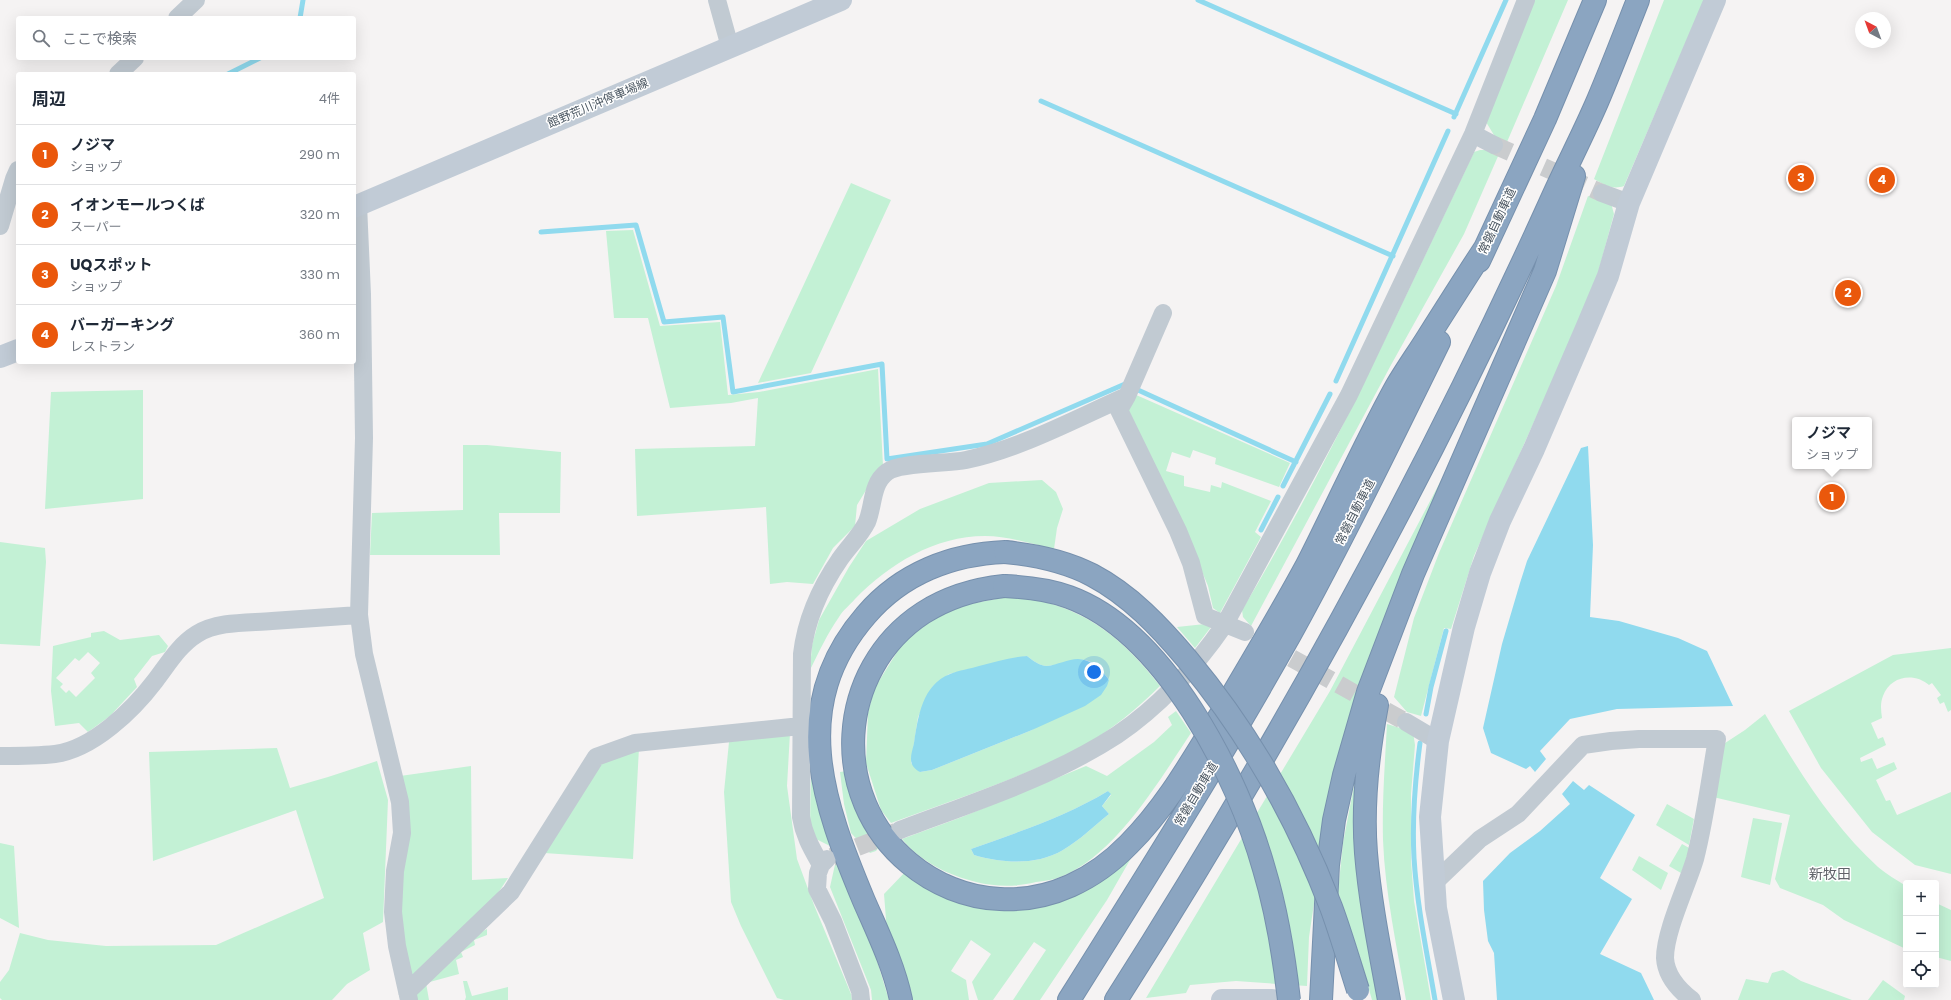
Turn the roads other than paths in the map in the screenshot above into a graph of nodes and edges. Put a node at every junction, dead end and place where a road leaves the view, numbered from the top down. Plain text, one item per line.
1 (196, 0) edge
2 (717, 0) edge
3 (841, 0) edge
4 (1526, 0) edge
5 (1595, 0) edge
6 (1638, 0) edge
7 (1715, 0) edge
8 (179, 16) edge
9 (730, 47) junction
10 (133, 60) edge
11 (120, 72) edge
12 (1597, 103) junction
13 (1472, 134) junction
14 (1494, 145) tunnel mouth
15 (16, 174) edge
16 (1602, 193) tunnel mouth
17 (1628, 203) junction
18 (356, 206) edge
19 (0, 226) edge
20 (1486, 248) junction
21 (1164, 313) dead end
22 (16, 351) edge
23 (0, 358) edge
24 (1127, 396) junction
25 (359, 615) junction
26 (1396, 618) junction
27 (1225, 624) junction
28 (1245, 632) dead end
29 (1406, 722) tunnel mouth
30 (801, 726) junction
31 (1438, 741) junction
32 (0, 756) edge
33 (900, 830) tunnel mouth
34 (1434, 883) junction
35 (1321, 990) edge
36 (408, 996) edge
37 (1359, 997) edge
38 (861, 1000) edge
39 (901, 1000) edge
40 (1069, 1000) edge
41 (1116, 1000) edge
42 (1222, 1000) edge
43 (1272, 1000) edge
44 (1289, 1000) edge
45 (1389, 1000) edge
46 (1454, 1000) edge
47 (1692, 1000) edge

1 - 8 street
2 - 9 street
3 - 9 street, 館野荒川沖停車場線
4 - 13 street
5 - 20 highway, 常磐自動車道
6 - 12 highway
7 - 17 street
9 - 18 street, 館野荒川沖停車場線
10 - 11 street
12 - 26 highway
12 - 41 highway
13 - 14 street
13 - 27 street
15 - 19 street
16 - 17 street
17 - 31 street
18 - 25 street
20 - 40 highway, 常磐自動車道
20 - 44 highway, bridge
21 - 24 street
22 - 23 street
24 - 27 street
24 - 30 street
25 - 32 street
25 - 36 street
26 - 35 highway
26 - 45 highway
27 - 28 street
27 - 33 street
29 - 31 street
30 - 36 street
30 - 38 street
31 - 34 street
34 - 46 street
34 - 47 street
37 - 39 highway, bridge
42 - 43 street

